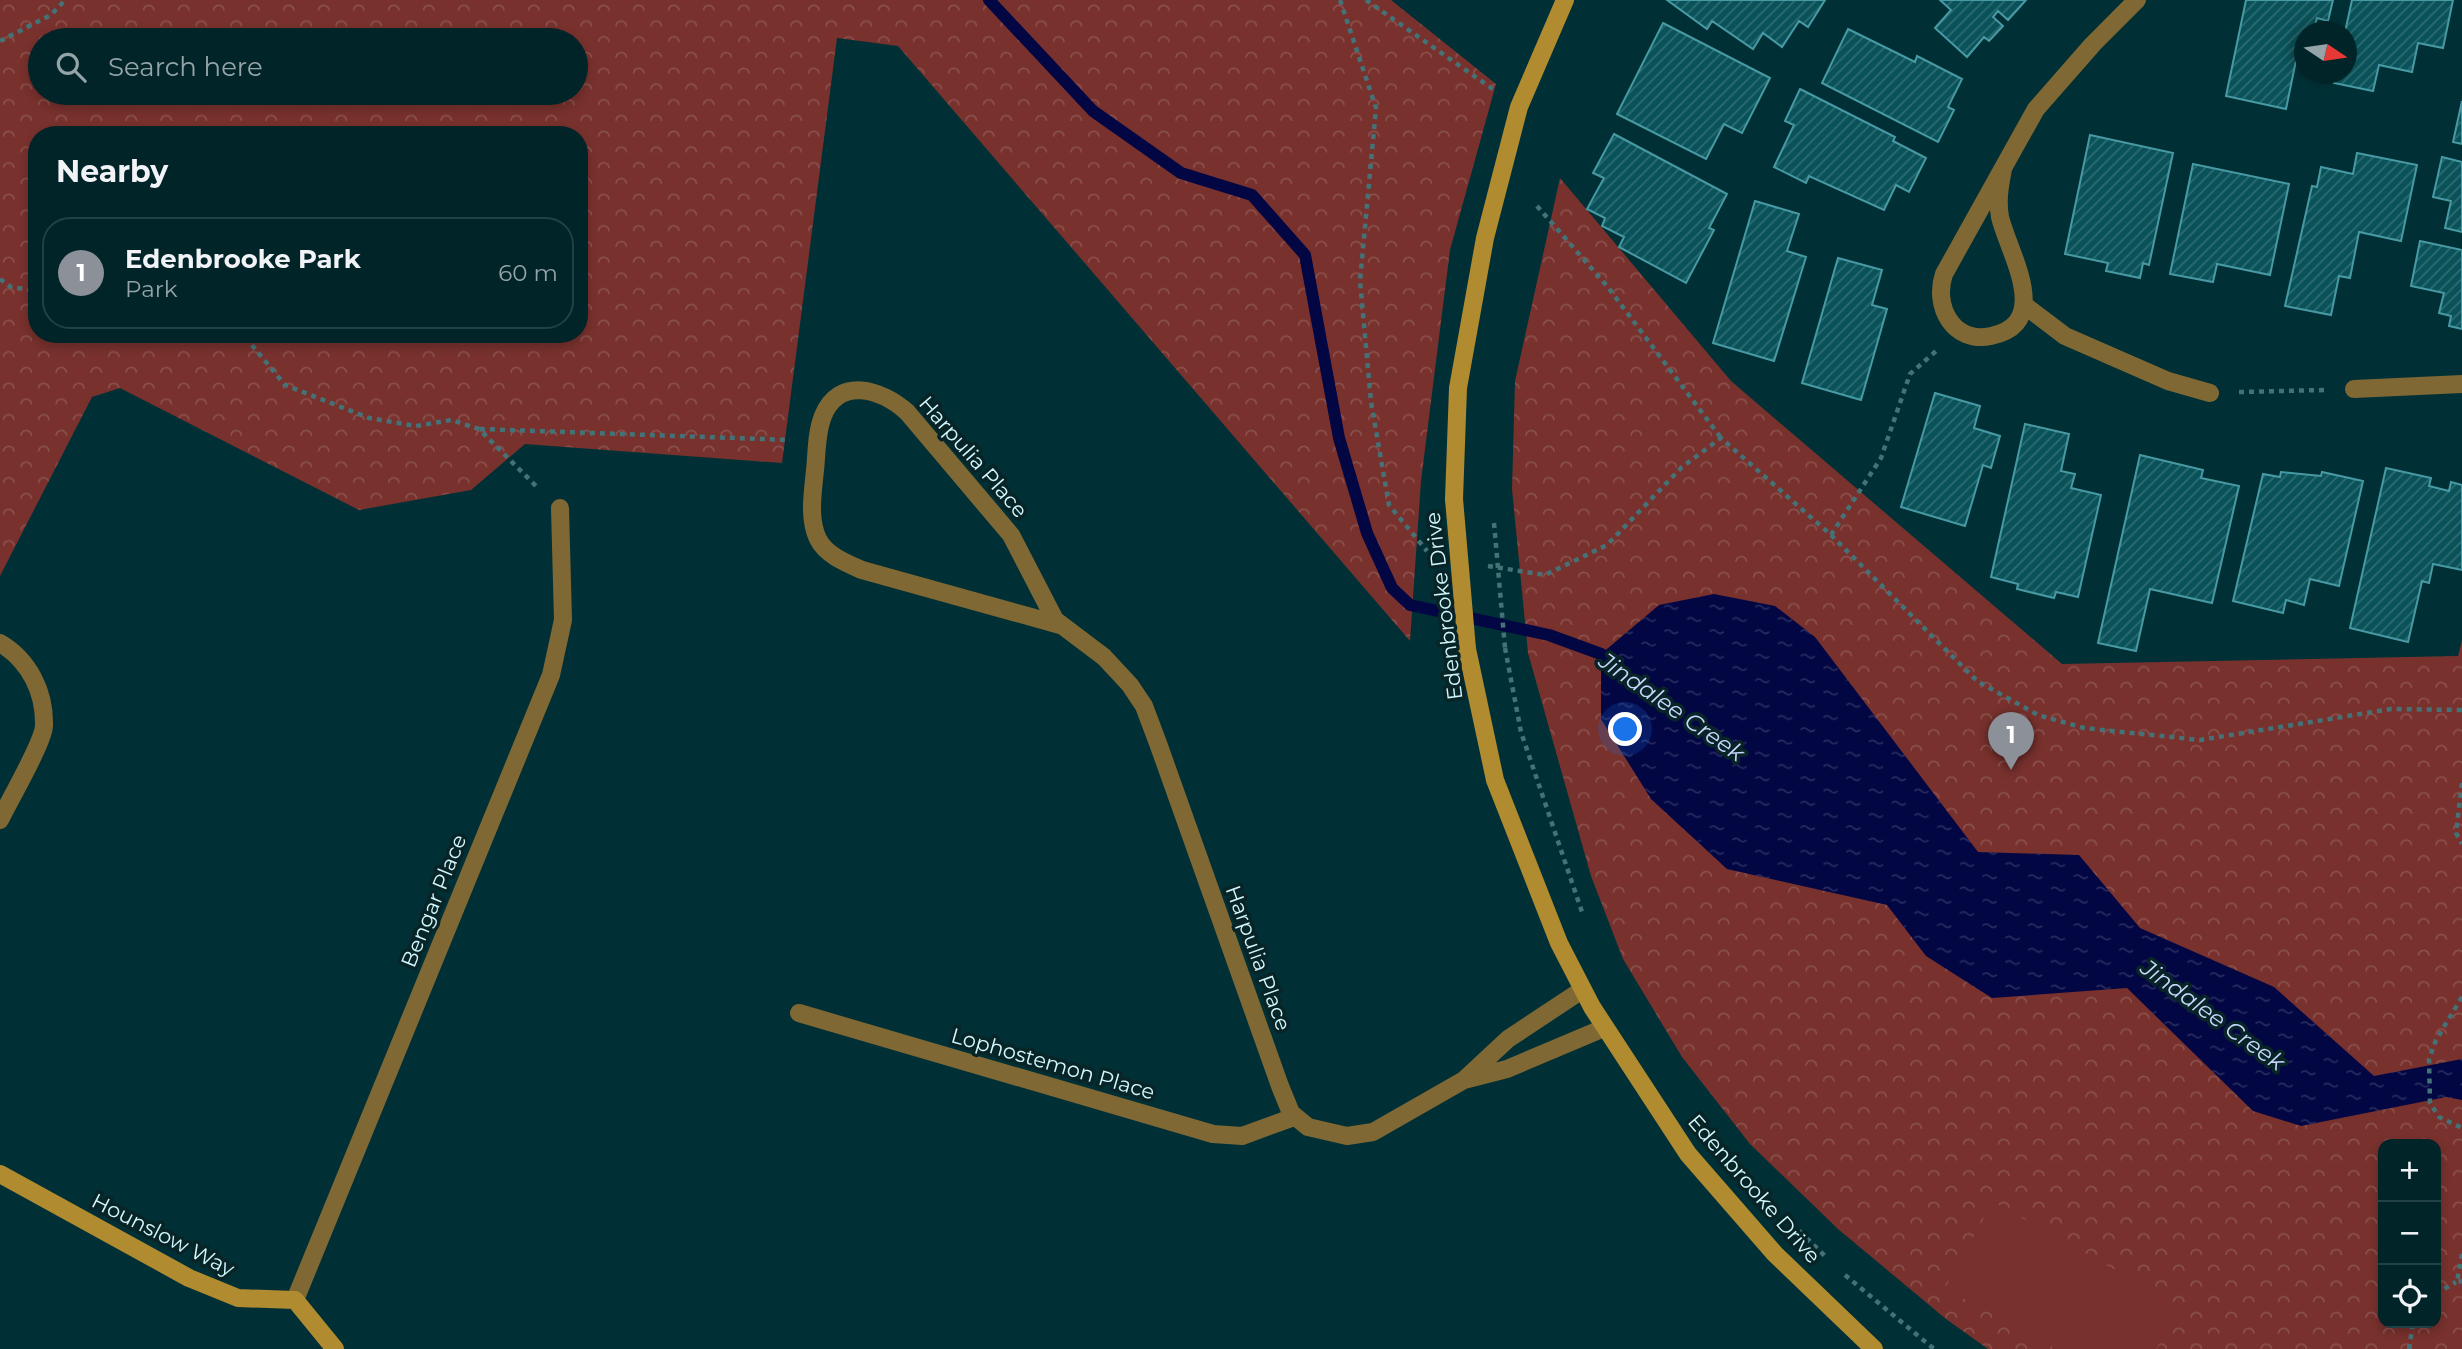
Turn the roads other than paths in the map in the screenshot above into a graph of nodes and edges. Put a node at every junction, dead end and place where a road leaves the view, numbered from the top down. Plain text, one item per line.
1 (1565, 0) edge
2 (2137, 0) edge
3 (2003, 169) junction
4 (2024, 305) junction
5 (2462, 384) edge
6 (2354, 389) road end
7 (2210, 393) road end
8 (560, 508) road end
9 (1060, 625) junction
10 (0, 643) edge
11 (0, 820) edge
12 (1582, 990) junction
13 (799, 1013) dead end
14 (1604, 1028) junction
15 (1464, 1080) junction
16 (1294, 1116) junction
17 (0, 1174) edge
18 (295, 1300) junction
19 (1866, 1346) edge
20 (335, 1349) edge

1 - 12 street, Edenbrooke Drive, bridge
2 - 3 street
3 - 4 street
3 - 4 street
4 - 7 street
5 - 6 street
8 - 18 street, Bengar Place
9 - 9 street, Harpulia Place
9 - 16 street, Harpulia Place
10 - 11 street
12 - 14 street, Edenbrooke Drive
12 - 15 street
13 - 16 street, Lophostemon Place
14 - 15 street
14 - 19 street, Edenbrooke Drive
15 - 16 street
17 - 18 street, Hounslow Way
18 - 20 street

